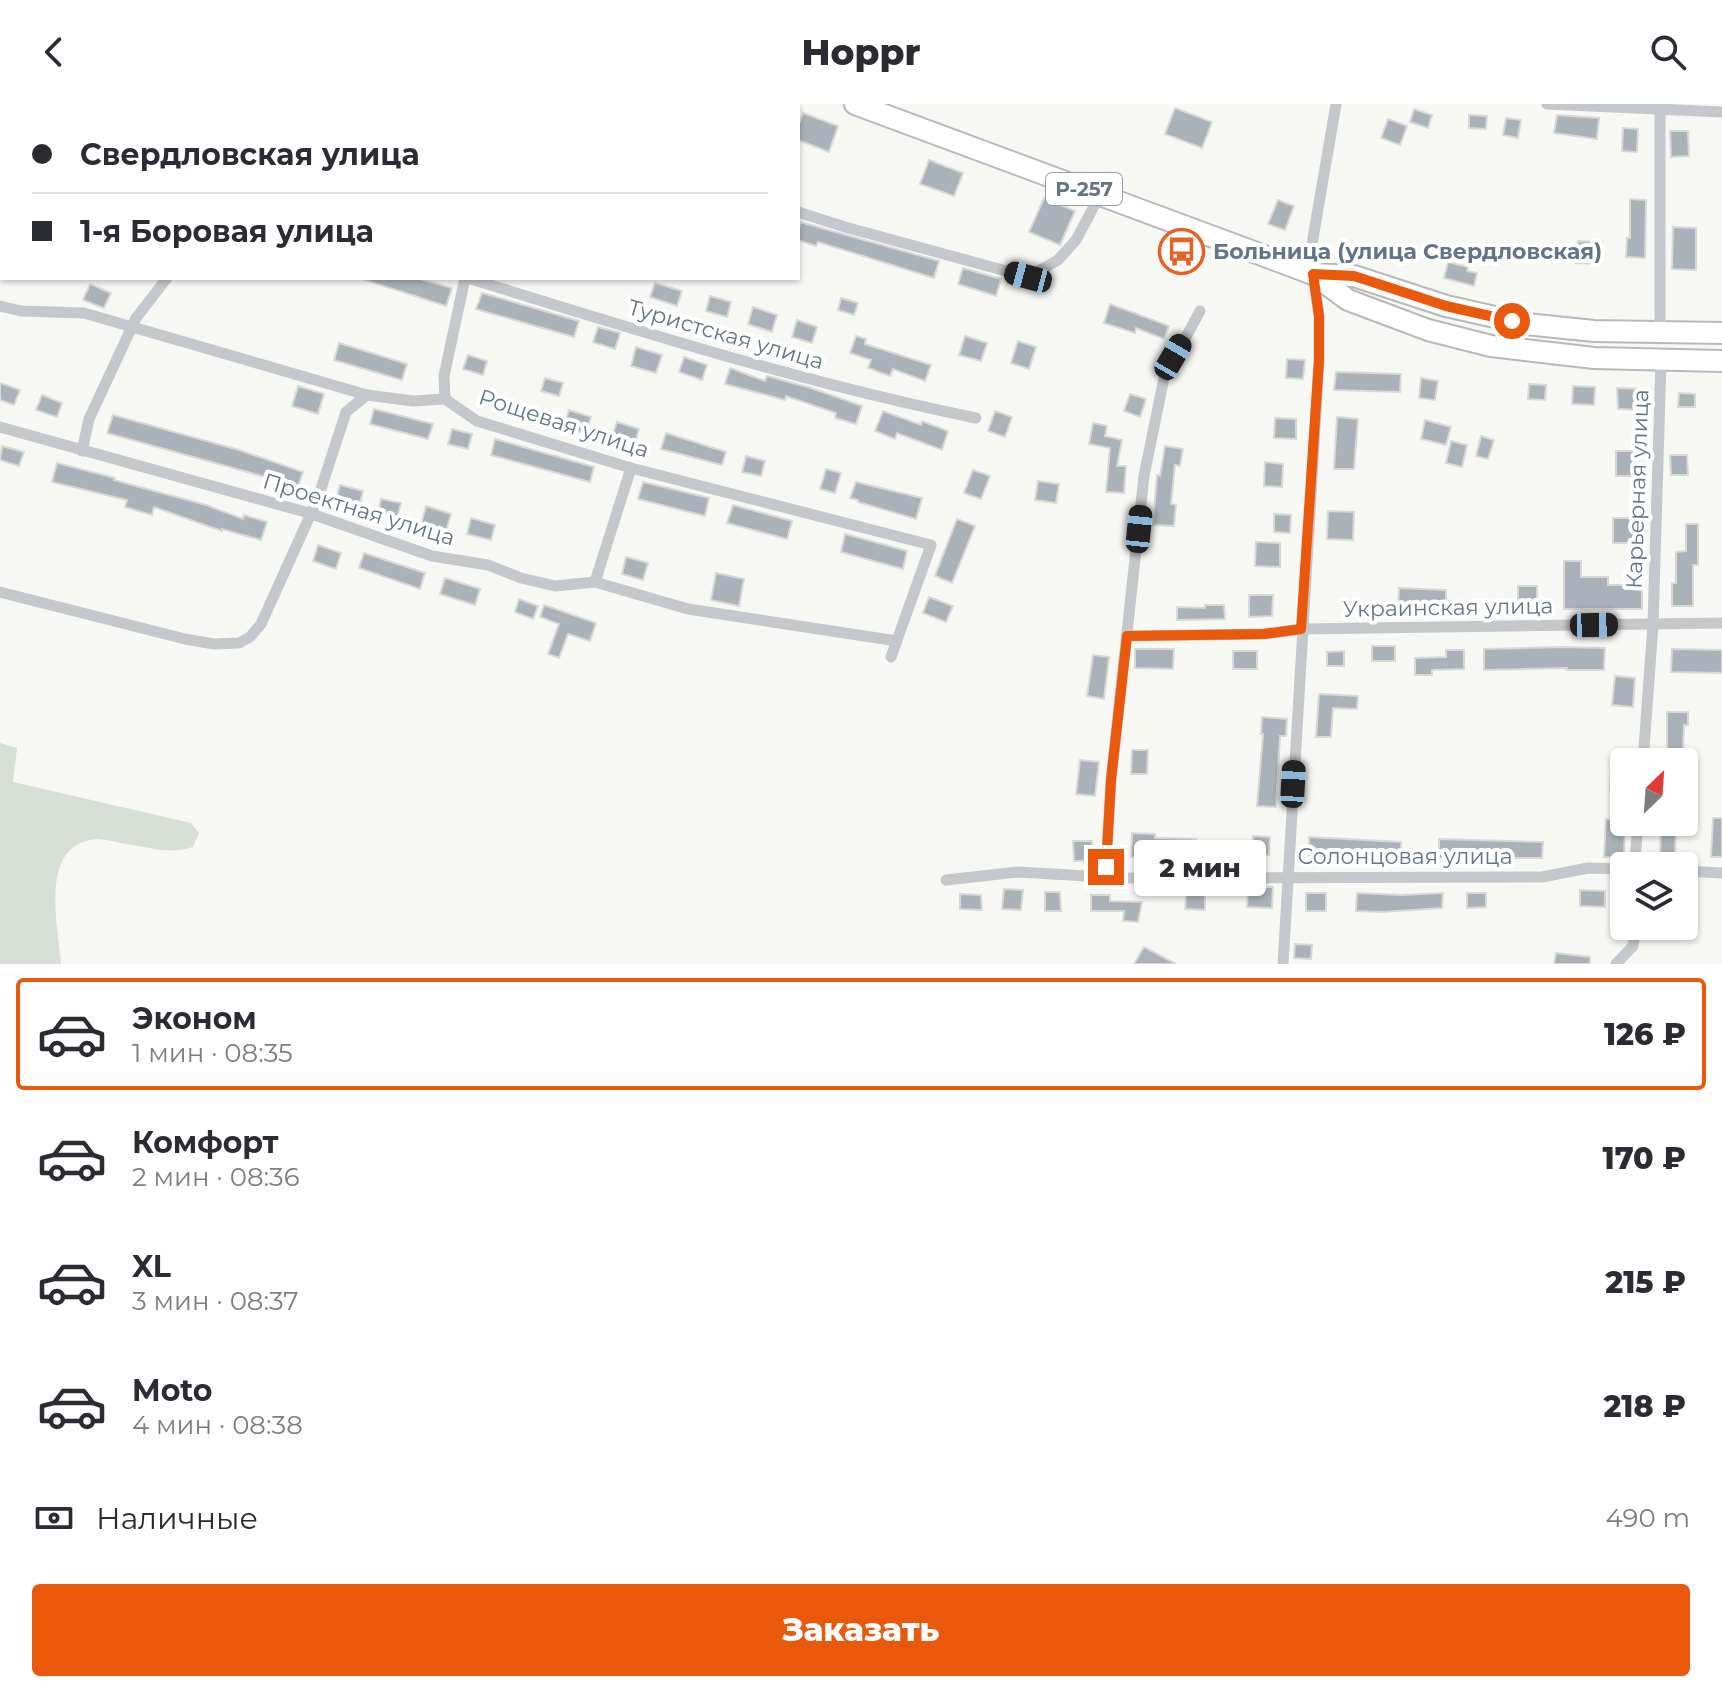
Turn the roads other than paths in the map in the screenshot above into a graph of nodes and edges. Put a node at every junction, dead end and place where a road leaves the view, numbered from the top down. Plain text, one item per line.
1 (855, 104) edge
2 (1336, 104) edge
3 (1547, 104) edge
4 (1660, 107) edge
5 (1722, 112) edge
6 (1100, 195) junction
7 (800, 213) edge
8 (1313, 274) junction
9 (166, 280) edge
10 (467, 280) edge
11 (474, 280) edge
12 (0, 306) edge
13 (1200, 311) dead end
14 (132, 327) junction
15 (1660, 333) junction
16 (1722, 333) edge
17 (1661, 361) junction
18 (1722, 361) edge
19 (367, 395) junction
20 (445, 399) junction
21 (976, 418) dead end
22 (0, 427) edge
23 (82, 451) junction
24 (631, 468) junction
25 (309, 513) junction
26 (595, 582) junction
27 (0, 592) edge
28 (1722, 623) edge
29 (1653, 625) junction
30 (1301, 629) junction
31 (1127, 636) junction
32 (897, 641) junction
33 (891, 657) dead end
34 (1644, 748) edge
35 (1610, 869) edge
36 (1698, 872) edge
37 (1722, 873) edge
38 (1288, 876) junction
39 (1121, 878) junction
40 (946, 880) dead end
41 (1634, 940) edge
42 (1283, 964) edge
43 (1616, 964) edge

1 - 6 highway, Р-257
2 - 8 street
3 - 4 street
4 - 5 street
4 - 15 street
6 - 7 street
6 - 8 highway, Р-257
8 - 15 highway, Р-257
8 - 17 highway
8 - 30 street
9 - 14 street
10 - 20 street
11 - 21 street, Туристская улица
12 - 14 street, Рощевая улица
13 - 31 street
14 - 19 street, Рощевая улица
14 - 23 street
15 - 16 highway, Р-257
17 - 18 highway
17 - 29 street, Карьерная улица
19 - 20 street, Рощевая улица
19 - 25 street
20 - 24 street, Рощевая улица
22 - 23 street, Проектная улица
23 - 25 street, Проектная улица
24 - 26 street
24 - 32 street, Рощевая улица
25 - 26 street, Проектная улица
25 - 27 street
26 - 32 street, Проектная улица
28 - 29 street, Украинская улица
29 - 30 street, Украинская улица
29 - 34 street, Карьерная улица
30 - 31 street, Украинская улица
30 - 38 street
31 - 39 street
32 - 33 street
35 - 38 street, Солонцовая улица
36 - 37 street
38 - 39 street, Солонцовая улица
38 - 42 street
39 - 40 street, Солонцовая улица
41 - 43 street

